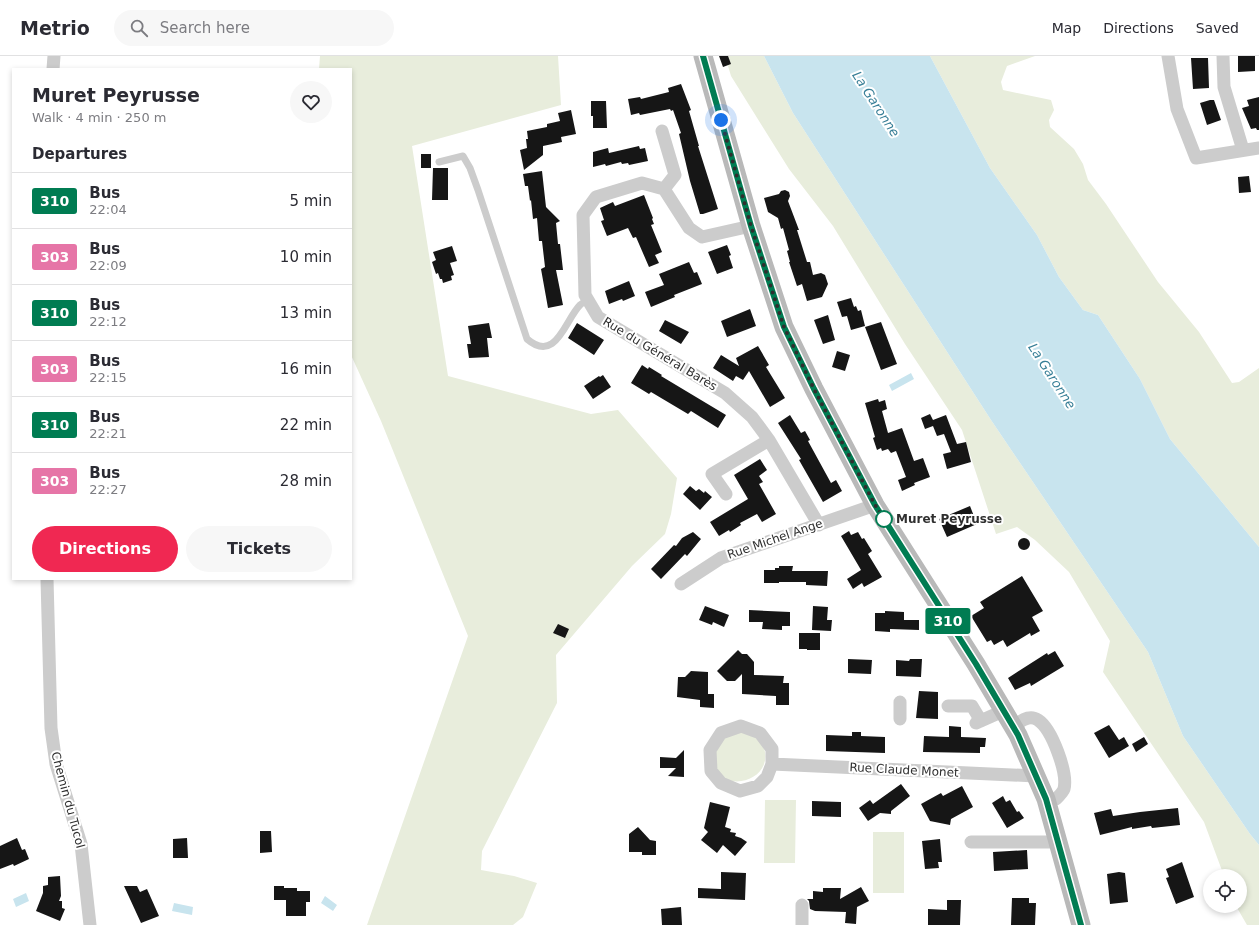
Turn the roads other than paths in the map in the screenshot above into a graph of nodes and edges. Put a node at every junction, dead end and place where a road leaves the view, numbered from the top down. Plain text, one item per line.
1 (54, 56) edge
2 (703, 56) edge
3 (1168, 56) edge
4 (1223, 56) edge
5 (53, 68) edge
6 (662, 131) dead end
7 (1259, 148) edge
8 (1243, 150) junction
9 (439, 162) dead end
10 (664, 189) junction
11 (751, 226) junction
12 (588, 300) junction
13 (769, 440) junction
14 (726, 494) dead end
15 (875, 505) junction
16 (819, 525) junction
17 (47, 580) edge
18 (681, 584) dead end
19 (900, 702) dead end
20 (948, 706) dead end
21 (1003, 711) junction
22 (900, 719) dead end
23 (1018, 735) junction
24 (772, 764) junction
25 (1036, 776) junction
26 (1046, 799) junction
27 (971, 842) dead end
28 (1058, 842) junction
29 (802, 905) dead end
30 (90, 925) edge
31 (802, 925) edge
32 (1081, 925) edge

1 - 5 street
2 - 11 street
3 - 8 street
4 - 8 street
6 - 10 street
7 - 8 street
9 - 12 lane
10 - 11 street
10 - 12 street, Rue du Général Barès
11 - 15 street
12 - 13 street, Rue du Général Barès
13 - 14 street
13 - 16 street, Rue du Général Barès
15 - 16 street, Rue Michel Ange
15 - 21 street
16 - 18 street, Rue Michel Ange
17 - 30 street, Chemin du Tucol
19 - 22 street
20 - 21 street
21 - 23 street
23 - 25 street
23 - 26 street
24 - 24 street
24 - 25 street, Rue Claude Monet
25 - 26 street
26 - 28 street
27 - 28 street
28 - 32 street
29 - 31 street

